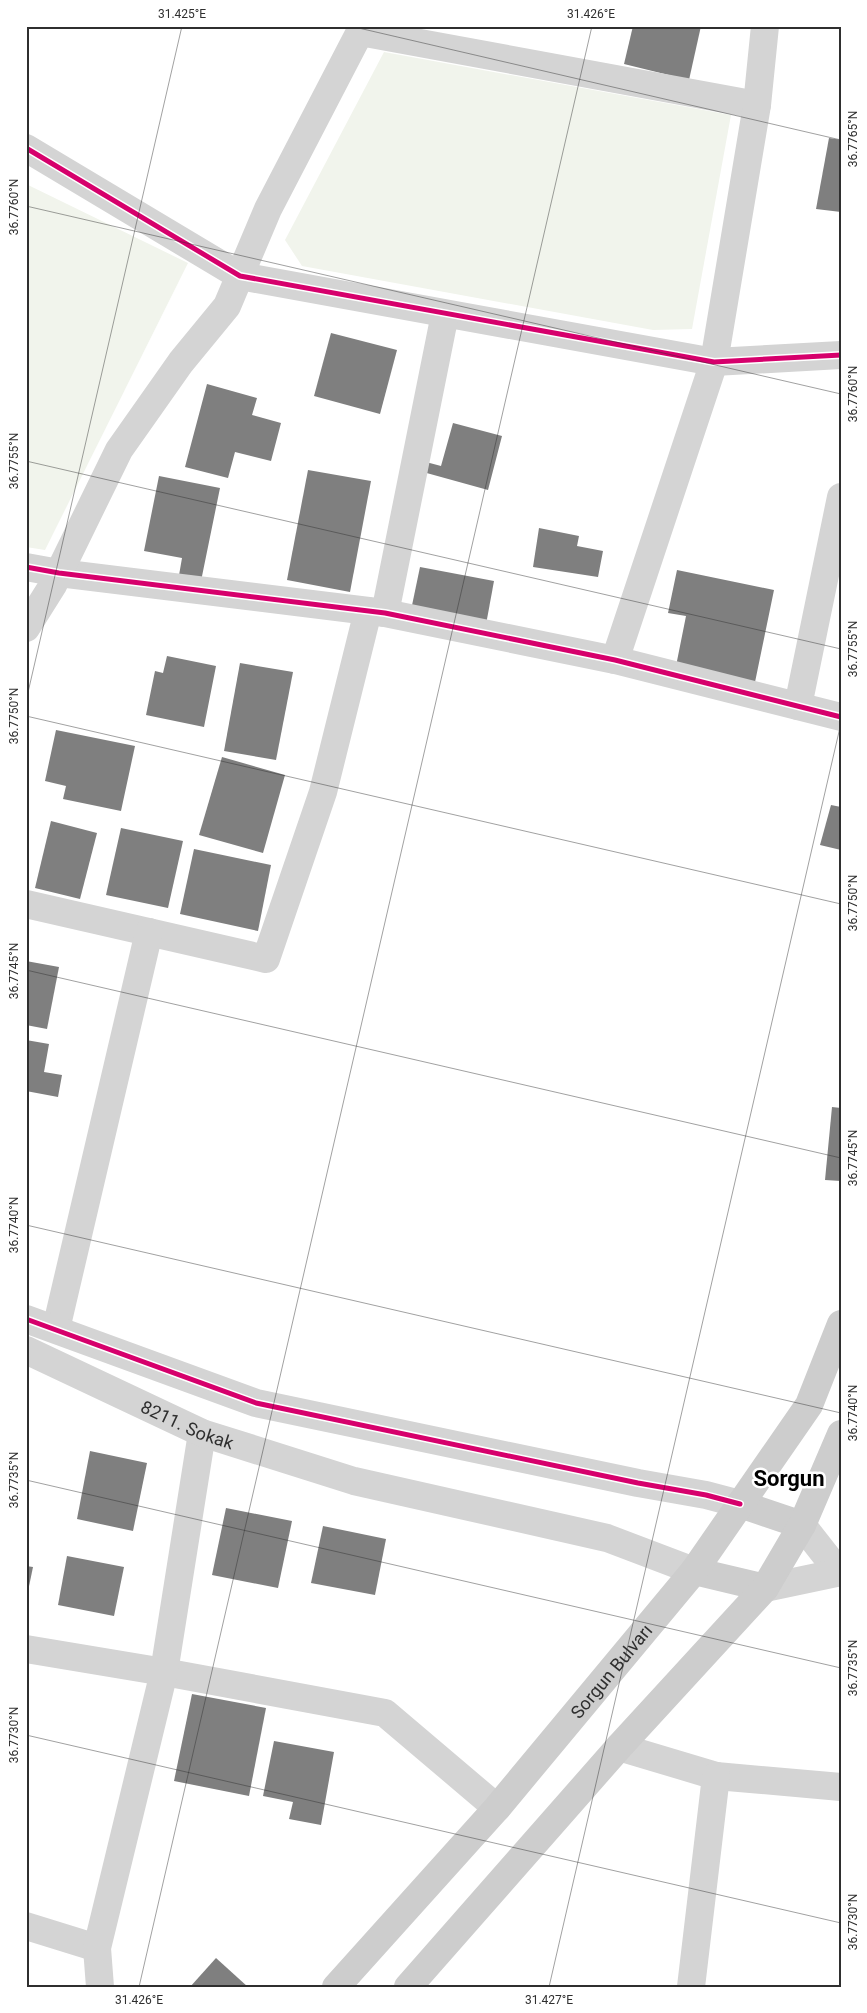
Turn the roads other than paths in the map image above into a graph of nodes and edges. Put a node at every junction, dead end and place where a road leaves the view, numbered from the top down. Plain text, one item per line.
1 (765, 26) edge
2 (362, 29) edge
3 (757, 105) junction
4 (26, 148) edge
5 (240, 276) junction
6 (445, 314) junction
7 (841, 355) edge
8 (714, 362) junction
9 (841, 497) edge
10 (26, 567) edge
11 (58, 573) junction
12 (377, 612) junction
13 (26, 628) edge
14 (615, 660) junction
15 (798, 706) junction
16 (841, 717) edge
17 (26, 904) edge
18 (150, 932) junction
19 (26, 1319) edge
20 (841, 1324) edge
21 (56, 1329) junction
22 (26, 1350) edge
23 (202, 1433) junction
24 (841, 1434) edge
25 (740, 1504) junction
26 (802, 1524) junction
27 (839, 1571) edge
28 (694, 1572) junction
29 (765, 1588) junction
30 (26, 1649) edge
31 (164, 1672) junction
32 (619, 1747) junction
33 (716, 1776) junction
34 (841, 1787) edge
35 (497, 1808) junction
36 (26, 1926) edge
37 (97, 1948) junction
38 (100, 1987) edge
39 (336, 1987) edge
40 (408, 1987) edge
41 (691, 1987) edge

1 - 3 street
2 - 3 street
2 - 5 street
3 - 8 street
4 - 5 street
5 - 6 street
5 - 11 street
6 - 8 street
6 - 12 street
7 - 8 street
8 - 14 street
9 - 15 street
10 - 11 street
11 - 12 street
11 - 13 street
12 - 14 street
12 - 18 street
14 - 15 street
15 - 16 street
17 - 18 street
18 - 21 street
19 - 21 street
20 - 25 main road, Sorgun Bulvarı
21 - 25 street
22 - 23 street, 8211. Sokak
23 - 28 street, 8211. Sokak
23 - 31 street
24 - 26 main road
25 - 26 main road
25 - 28 main road, Sorgun Bulvarı
26 - 27 street
26 - 29 main road
27 - 29 street
28 - 29 main road
28 - 35 main road, Sorgun Bulvarı
29 - 32 main road
30 - 31 street
31 - 35 street
31 - 37 street
32 - 33 street
32 - 40 main road
33 - 34 street
33 - 41 street
35 - 39 main road, Sorgun Bulvarı
36 - 37 street
37 - 38 street

